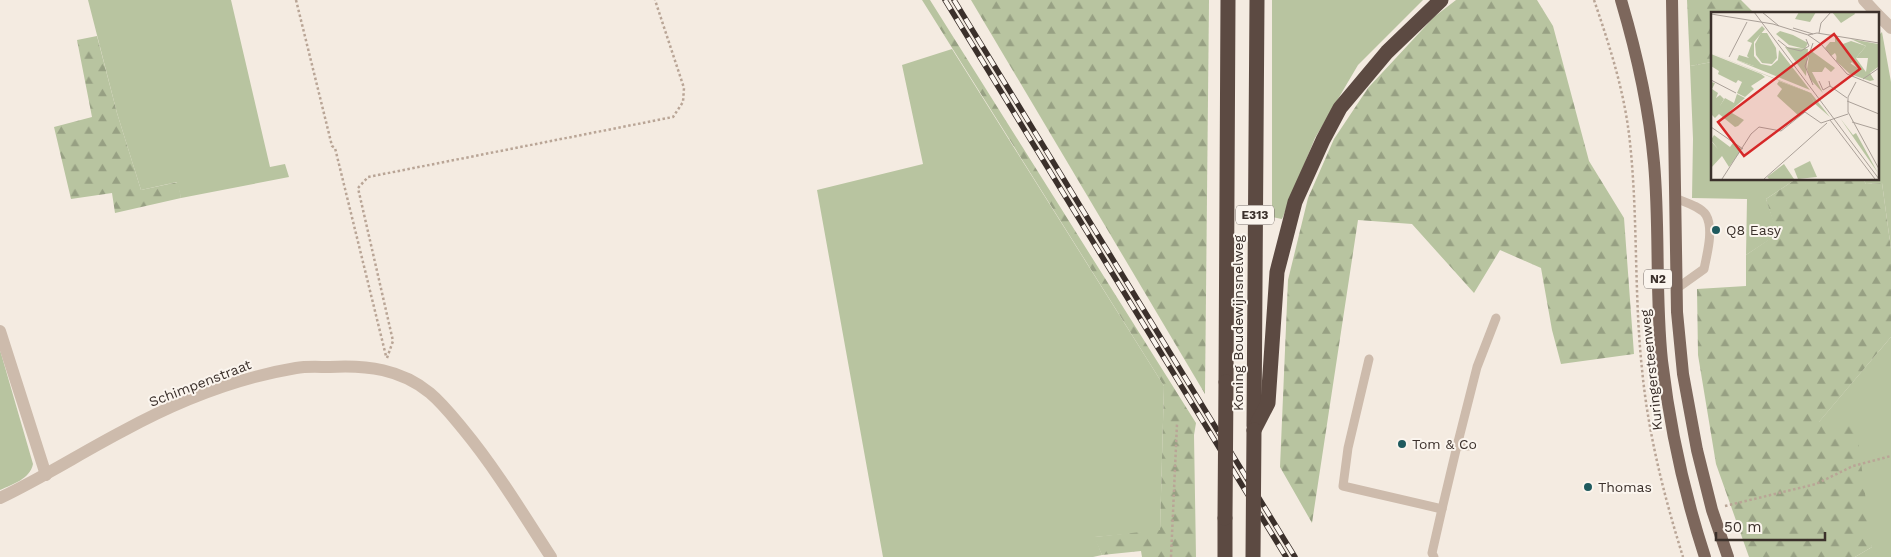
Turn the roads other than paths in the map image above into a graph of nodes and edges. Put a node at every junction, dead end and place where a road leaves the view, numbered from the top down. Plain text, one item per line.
1 (1228, 0) edge
2 (1257, 0) edge
3 (1441, 0) edge
4 (1621, 0) edge
5 (1672, 0) edge
6 (1864, 0) edge
7 (1875, 12) edge
8 (1878, 15) edge
9 (1891, 28) edge
10 (1675, 198) junction
11 (1676, 288) junction
12 (1496, 318) dead end
13 (0, 331) edge
14 (1369, 359) dead end
15 (1254, 430) junction
16 (1457, 446) junction
17 (1468, 446) dead end
18 (46, 475) junction
19 (0, 498) edge
20 (1442, 509) junction
21 (551, 557) edge
22 (1225, 557) edge
23 (1253, 557) edge
24 (1434, 557) edge
25 (1706, 557) edge
26 (1728, 557) edge

1 - 22 highway, Koning Boudewijnsnelweg / E313, bridge
2 - 15 highway, Koning Boudewijnsnelweg / E313
3 - 15 highway
4 - 25 main road, Kuringersteenweg / N2
5 - 10 main road, N2
6 - 7 street
8 - 9 street
10 - 11 main road, N2
10 - 11 lane
11 - 26 main road, N2
12 - 16 lane
13 - 18 street
14 - 20 lane
15 - 23 highway, Koning Boudewijnsnelweg / E313, bridge
16 - 17 lane
16 - 20 lane
18 - 19 street, Schimpenstraat
18 - 21 street, Schimpenstraat
20 - 24 lane

